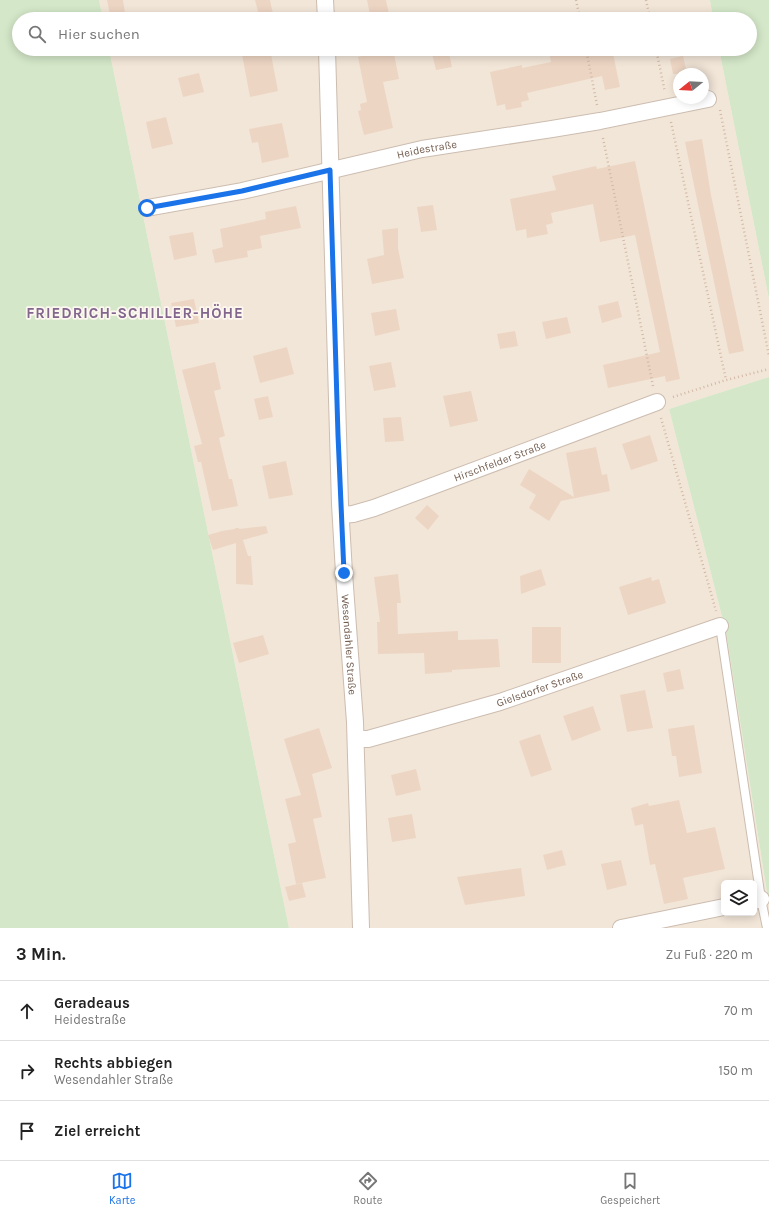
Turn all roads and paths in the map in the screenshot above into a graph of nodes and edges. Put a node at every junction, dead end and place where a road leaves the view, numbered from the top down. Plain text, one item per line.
1 (325, 0) edge
2 (576, 0) edge
3 (646, 0) edge
4 (326, 12) edge
5 (579, 12) edge
6 (649, 12) edge
7 (326, 56) edge
8 (587, 56) edge
9 (657, 56) edge
10 (709, 98) edge
11 (681, 104) edge
12 (668, 107) junction
13 (600, 121) junction
14 (330, 170) junction
15 (147, 208) dead end
16 (769, 356) edge
17 (769, 369) edge
18 (726, 380) junction
19 (657, 402) junction
20 (341, 515) junction
21 (720, 626) junction
22 (356, 739) junction
23 (754, 880) edge
24 (757, 900) edge
25 (721, 908) edge
26 (361, 928) edge
27 (621, 928) edge
28 (767, 928) edge

1 - 4 street
2 - 5 path
3 - 6 path
7 - 14 street, Wesendahler Straße
8 - 13 path
9 - 12 path
10 - 16 path
11 - 12 street, Heidestraße
12 - 13 street, Heidestraße
12 - 18 path
13 - 14 street, Heidestraße
13 - 19 path
14 - 15 street, Heidestraße
14 - 20 street, Wesendahler Straße
17 - 18 path
18 - 19 path
19 - 20 street, Hirschfelder Straße
19 - 21 path
20 - 22 street, Wesendahler Straße
21 - 22 street, Gielsdorfer Straße
21 - 23 lane
22 - 26 street, Wesendahler Straße
24 - 28 lane
25 - 27 street

